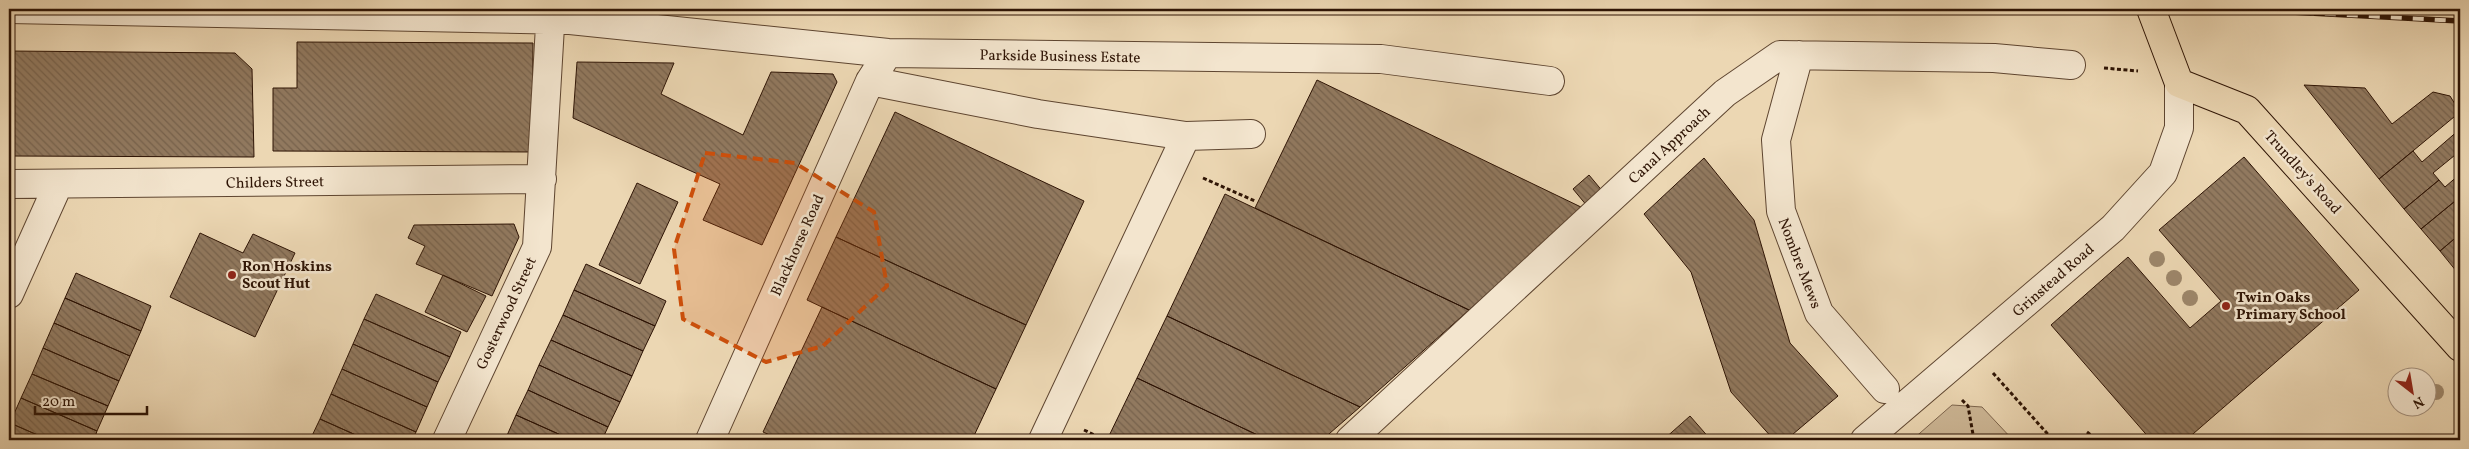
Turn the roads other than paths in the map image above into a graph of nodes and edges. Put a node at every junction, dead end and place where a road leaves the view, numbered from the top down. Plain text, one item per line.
1 (9, 9) edge
2 (2151, 9) edge
3 (552, 17) edge
4 (888, 53) junction
5 (1799, 55) junction
6 (2071, 65) road end
7 (2178, 78) junction
8 (870, 81) junction
9 (1550, 81) dead end
10 (1251, 134) dead end
11 (1186, 136) junction
12 (542, 179) junction
13 (9, 184) edge
14 (58, 185) junction
15 (9, 294) edge
16 (2460, 346) edge
17 (1885, 389) dead end
18 (446, 440) edge
19 (710, 440) edge
20 (1042, 440) edge
21 (1350, 440) edge
22 (1865, 440) edge

1 - 3 street, Parkside Business Estate
2 - 7 main road
3 - 4 street, Parkside Business Estate
3 - 12 street, Gosterwood Street
4 - 8 street, Blackhorse Road
4 - 9 street, Parkside Business Estate
5 - 6 street, Canal Approach
5 - 17 street, Nombre Mews
5 - 21 street, Canal Approach
7 - 16 main road, Trundley's Road
7 - 22 street, Grinstead Road
8 - 11 street
8 - 19 street, Blackhorse Road
10 - 11 street
11 - 20 street
12 - 14 street, Childers Street
12 - 18 street, Gosterwood Street
13 - 14 street, Childers Street
14 - 15 street

